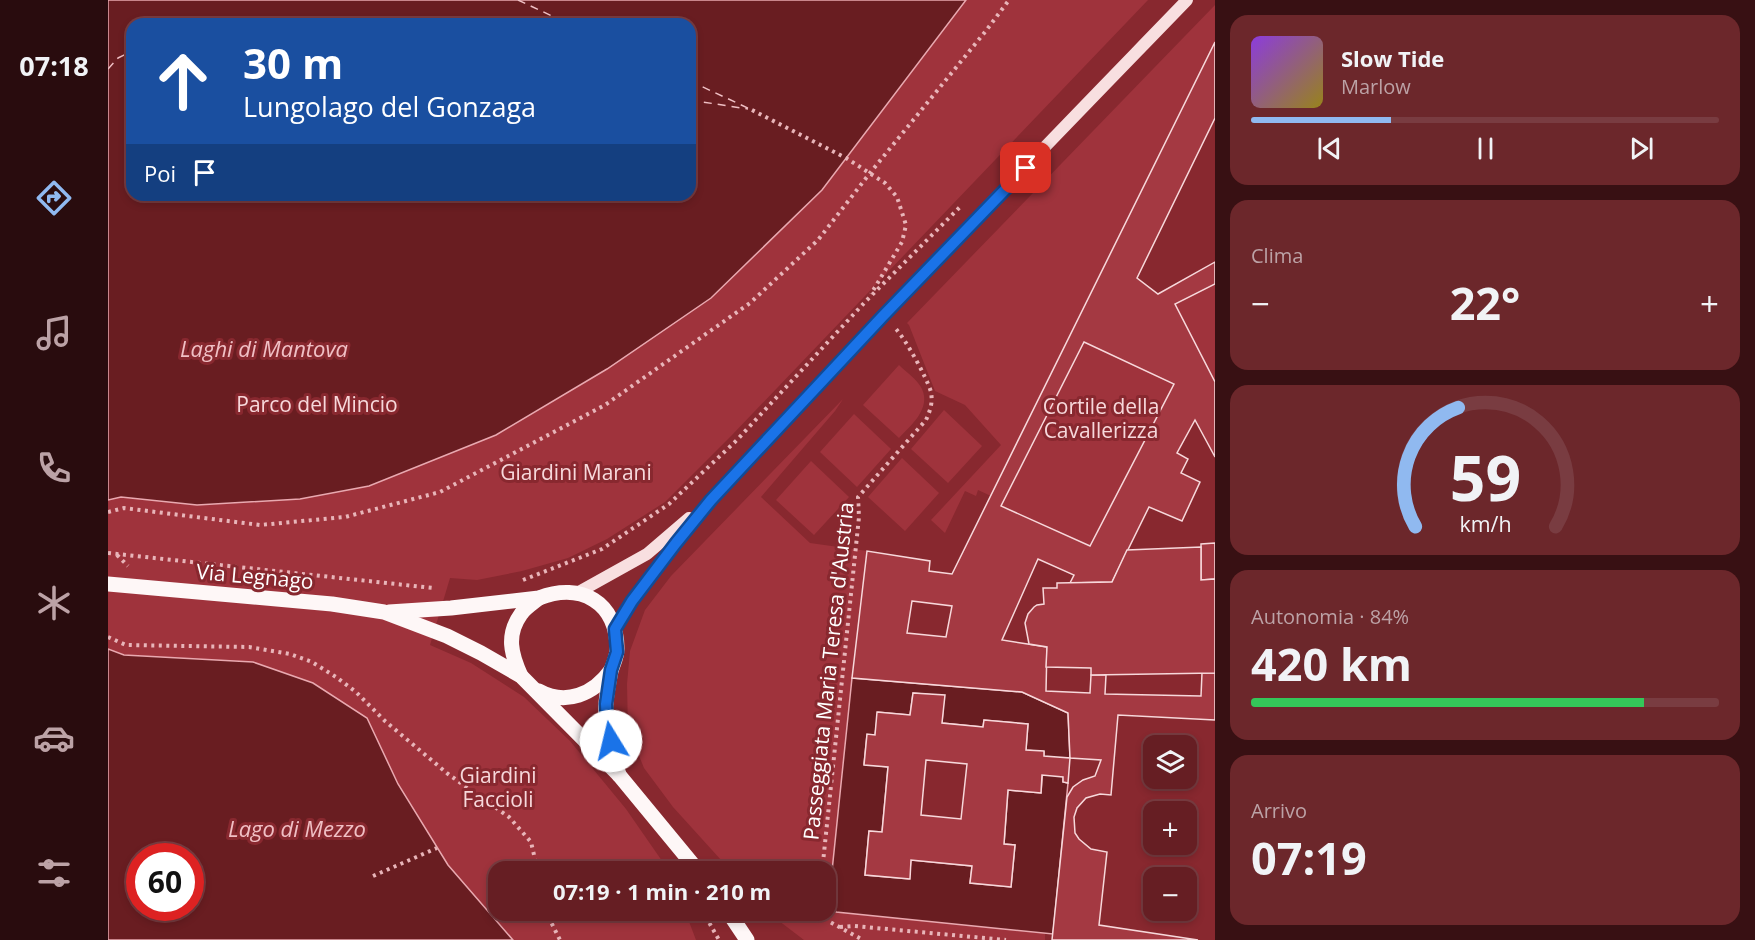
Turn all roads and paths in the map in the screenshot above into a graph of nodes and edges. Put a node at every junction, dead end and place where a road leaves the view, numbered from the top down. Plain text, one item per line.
1 (1009, 0) edge
2 (1187, 0) edge
3 (752, 110) dead end
4 (870, 173) junction
5 (896, 329) dead end
6 (711, 500) junction
7 (108, 512) edge
8 (109, 554) edge
9 (517, 582) dead end
10 (114, 585) edge
11 (440, 589) dead end
12 (578, 593) junction
13 (538, 598) junction
14 (384, 612) junction
15 (615, 629) junction
16 (108, 637) edge
17 (611, 670) junction
18 (526, 681) junction
19 (619, 775) junction
20 (438, 848) dead end
21 (535, 861) edge
22 (690, 861) edge
23 (823, 861) edge
24 (373, 876) dead end
25 (551, 921) edge
26 (708, 921) edge
27 (734, 921) edge
28 (830, 921) edge
29 (840, 927) junction
30 (561, 940) edge
31 (719, 940) edge
32 (747, 940) edge
33 (863, 940) edge
34 (1006, 940) edge

1 - 4 path
2 - 6 main road
3 - 4 path
4 - 7 path
4 - 9 path
5 - 23 path, Passeggiata Maria Teresa d'Austria
6 - 12 main road
6 - 15 main road
8 - 11 path
10 - 14 main road, Via Legnago
12 - 13 main road, Via Legnago
12 - 15 main road
13 - 14 main road, Via Legnago
13 - 18 main road, Via Legnago
14 - 18 main road, Via Legnago
15 - 17 main road, Via Legnago
16 - 21 path
17 - 18 main road, Via Legnago
17 - 19 main road, Via Legnago
18 - 19 main road, Via Legnago
19 - 22 main road, Via Legnago
20 - 24 path
25 - 30 path
26 - 31 path
27 - 32 main road
28 - 29 path
29 - 33 path
29 - 34 path

